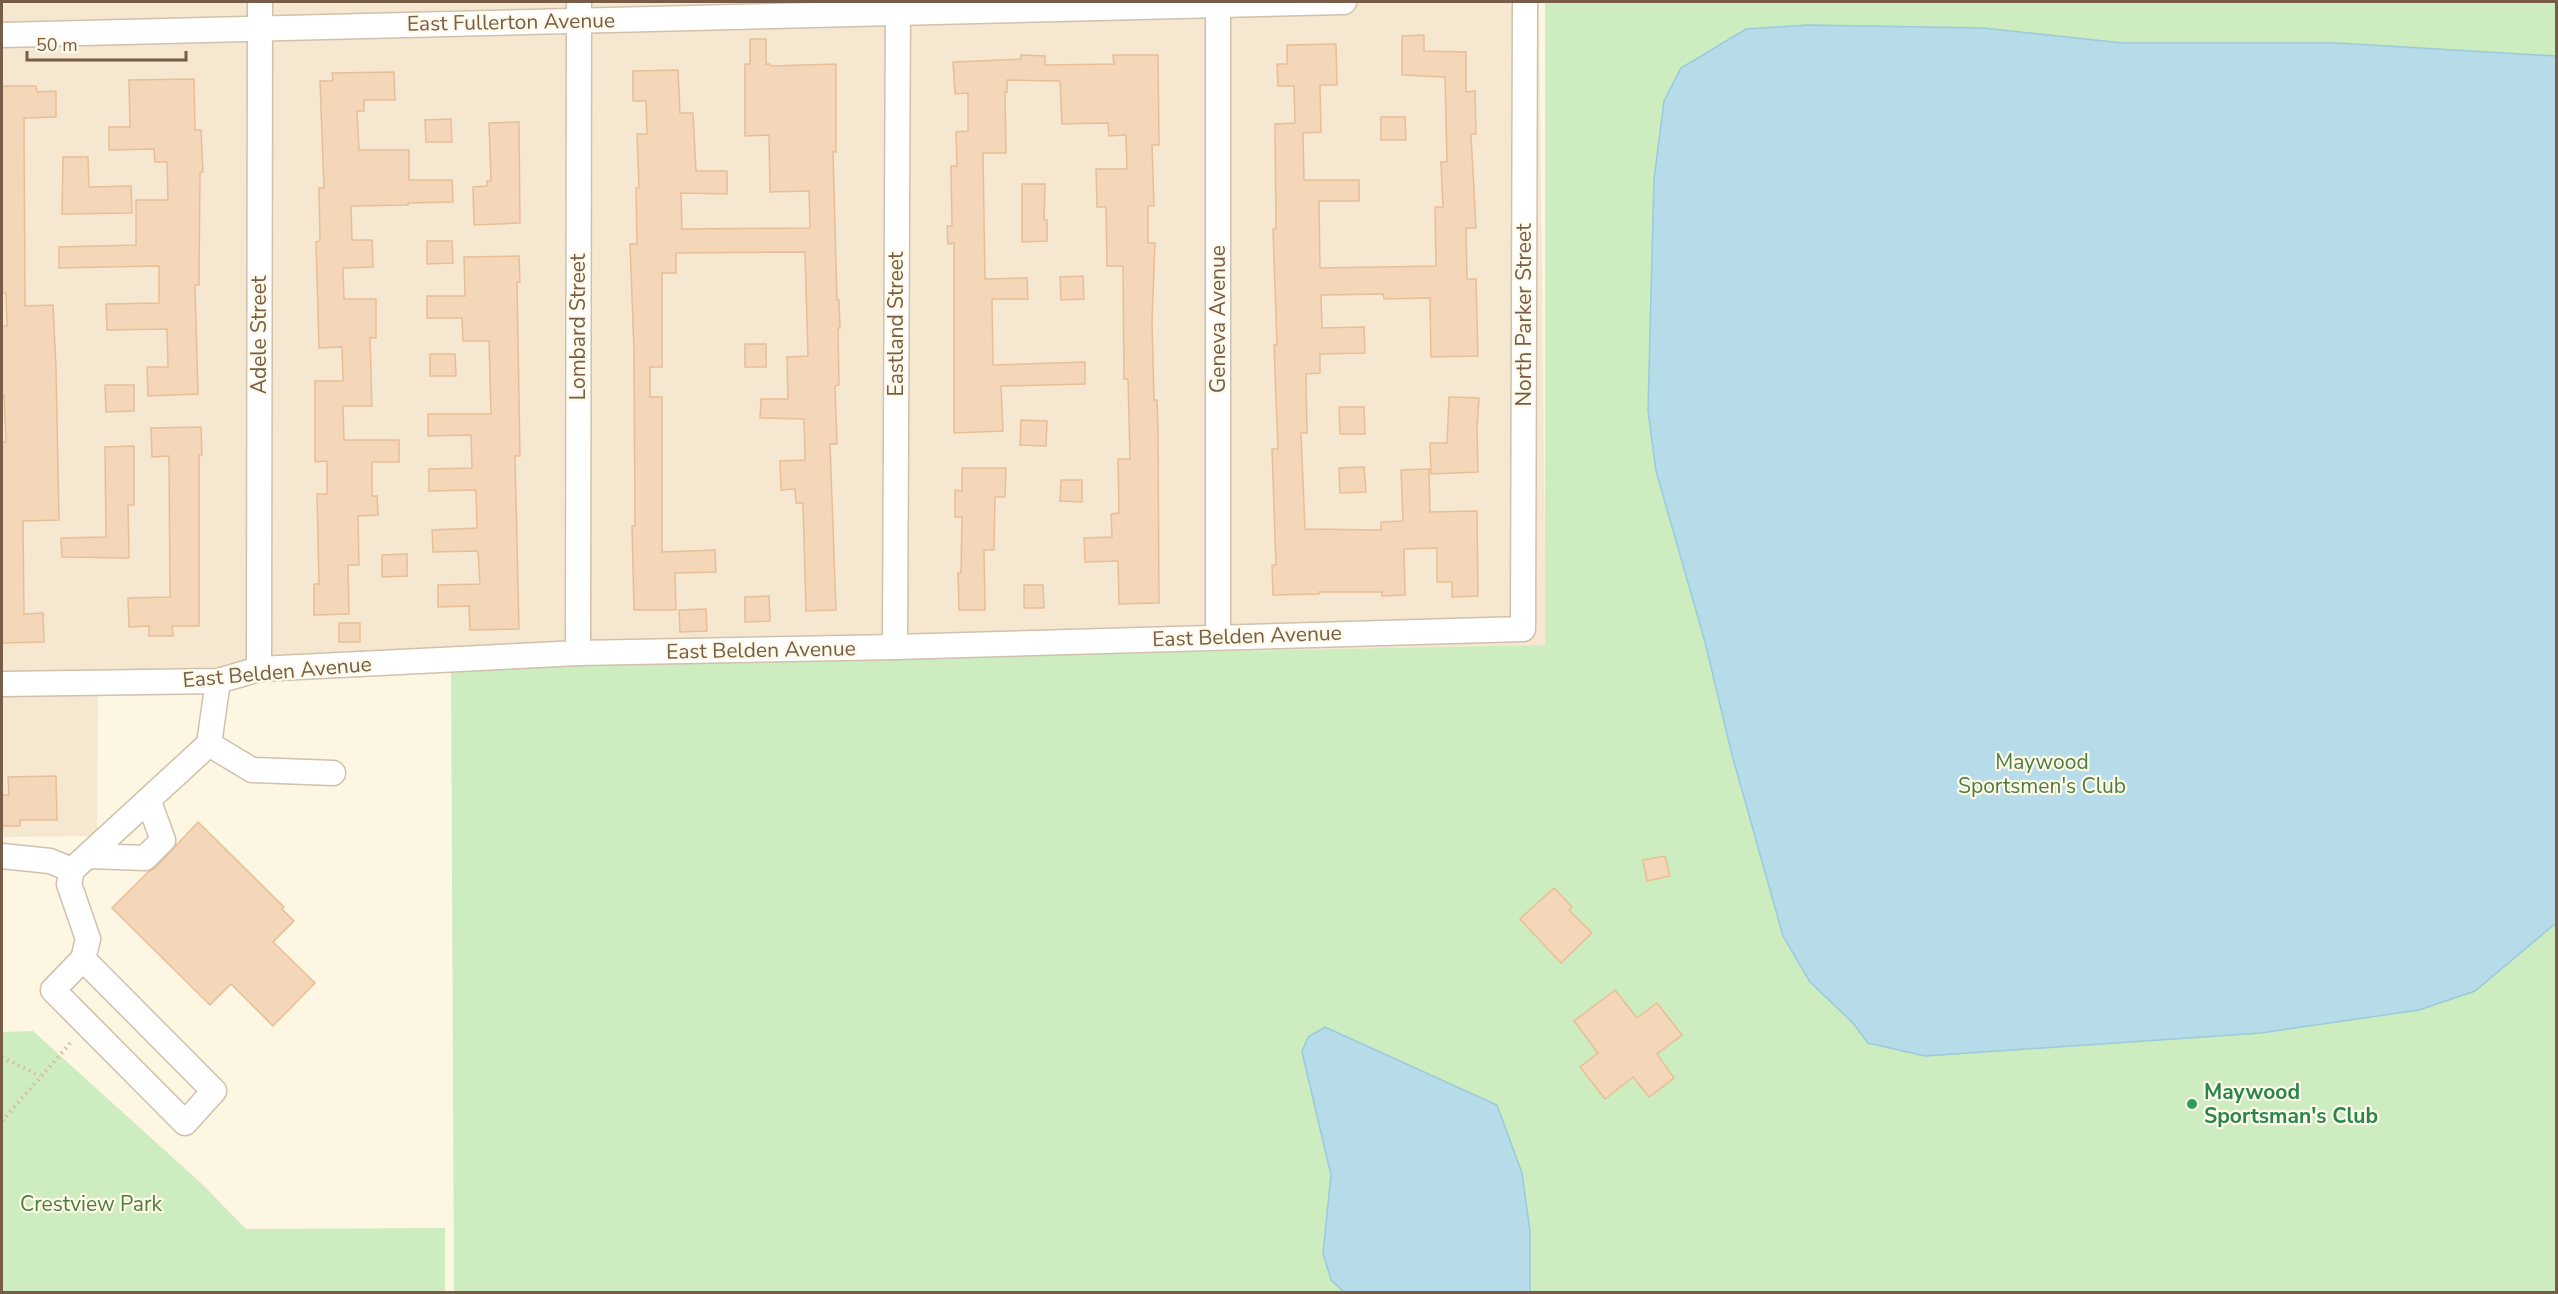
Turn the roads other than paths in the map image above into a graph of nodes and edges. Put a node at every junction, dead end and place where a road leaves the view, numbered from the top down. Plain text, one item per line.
1 (260, 2) edge
2 (1344, 2) edge
3 (1525, 2) edge
4 (1218, 3) edge
5 (897, 7) edge
6 (579, 11) edge
7 (260, 28) junction
8 (2, 35) edge
9 (1523, 629) joint
10 (1218, 637) junction
11 (895, 647) junction
12 (578, 653) junction
13 (259, 669) junction
14 (218, 681) junction
15 (2, 684) edge
16 (209, 744) junction
17 (333, 773) dead end
18 (149, 802) junction
19 (2, 856) edge
20 (80, 863) junction
21 (83, 959) junction

1 - 7 street, Adele Street
2 - 4 street, East Fullerton Avenue
3 - 9 street, North Parker Street
4 - 5 street, East Fullerton Avenue
4 - 10 street, Geneva Avenue
5 - 6 street, East Fullerton Avenue
5 - 11 street, Eastland Street
6 - 7 street, East Fullerton Avenue
6 - 12 street, Lombard Street
7 - 8 street, East Fullerton Avenue
7 - 13 street, Adele Street
9 - 10 street, East Belden Avenue
10 - 11 street, East Belden Avenue
11 - 12 street, East Belden Avenue
12 - 13 street, East Belden Avenue
13 - 14 street, East Belden Avenue
14 - 15 street, East Belden Avenue
14 - 16 street
16 - 17 street
16 - 18 street
18 - 20 street
18 - 20 street
19 - 20 street
20 - 21 street
21 - 21 street

